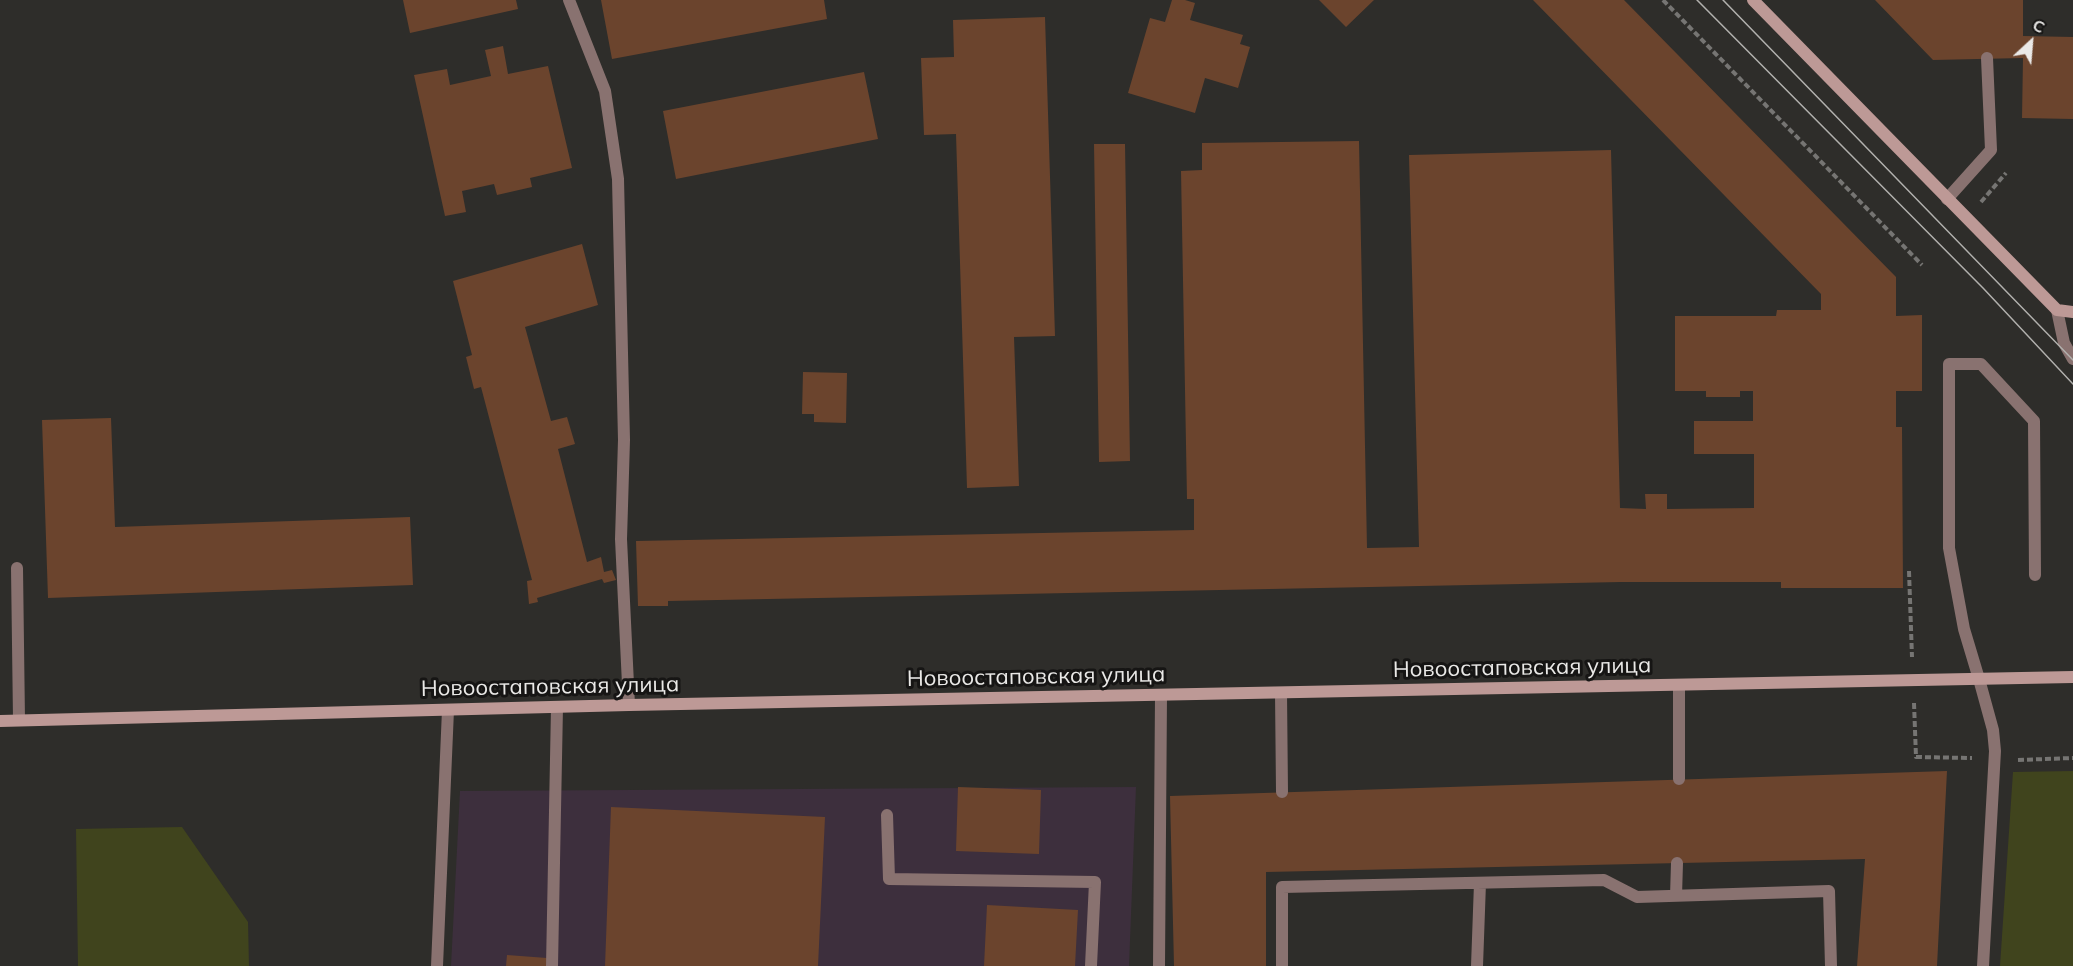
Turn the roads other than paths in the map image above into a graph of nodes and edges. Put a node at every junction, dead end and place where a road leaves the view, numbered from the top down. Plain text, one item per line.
1 (570, 0) edge
2 (1753, 0) edge
3 (1987, 58) dead end
4 (1947, 198) junction
5 (2057, 310) junction
6 (2073, 312) edge
7 (2073, 359) edge
8 (17, 568) dead end
9 (2035, 575) dead end
10 (2073, 677) edge
11 (1979, 679) junction
12 (1679, 686) junction
13 (1281, 693) junction
14 (1161, 696) junction
15 (628, 705) junction
16 (557, 707) junction
17 (448, 710) junction
18 (19, 720) junction
19 (0, 721) edge
20 (1679, 779) dead end
21 (1282, 792) dead end
22 (887, 815) dead end
23 (1677, 863) dead end
24 (1480, 883) junction
25 (1676, 896) junction
26 (437, 966) edge
27 (552, 966) edge
28 (1091, 966) edge
29 (1159, 966) edge
30 (1282, 966) edge
31 (1477, 966) edge
32 (1831, 966) edge
33 (1983, 966) edge

1 - 15 street
2 - 4 main road
3 - 4 street
4 - 5 main road
5 - 6 main road
5 - 7 street
8 - 18 street
9 - 11 street
10 - 11 main road, Новоостаповская улица
11 - 12 main road, Новоостаповская улица
11 - 33 street
12 - 13 main road, Новоостаповская улица
12 - 20 street
13 - 14 main road, Новоостаповская улица
13 - 21 street
14 - 15 main road, Новоостаповская улица
14 - 29 street
15 - 16 main road, Новоостаповская улица
16 - 17 main road, Новоостаповская улица
16 - 27 street
17 - 18 main road, Новоостаповская улица
17 - 26 street
18 - 19 main road, Новоостаповская улица
22 - 28 street
23 - 25 street
24 - 25 street
24 - 30 street
24 - 31 street
25 - 32 street

